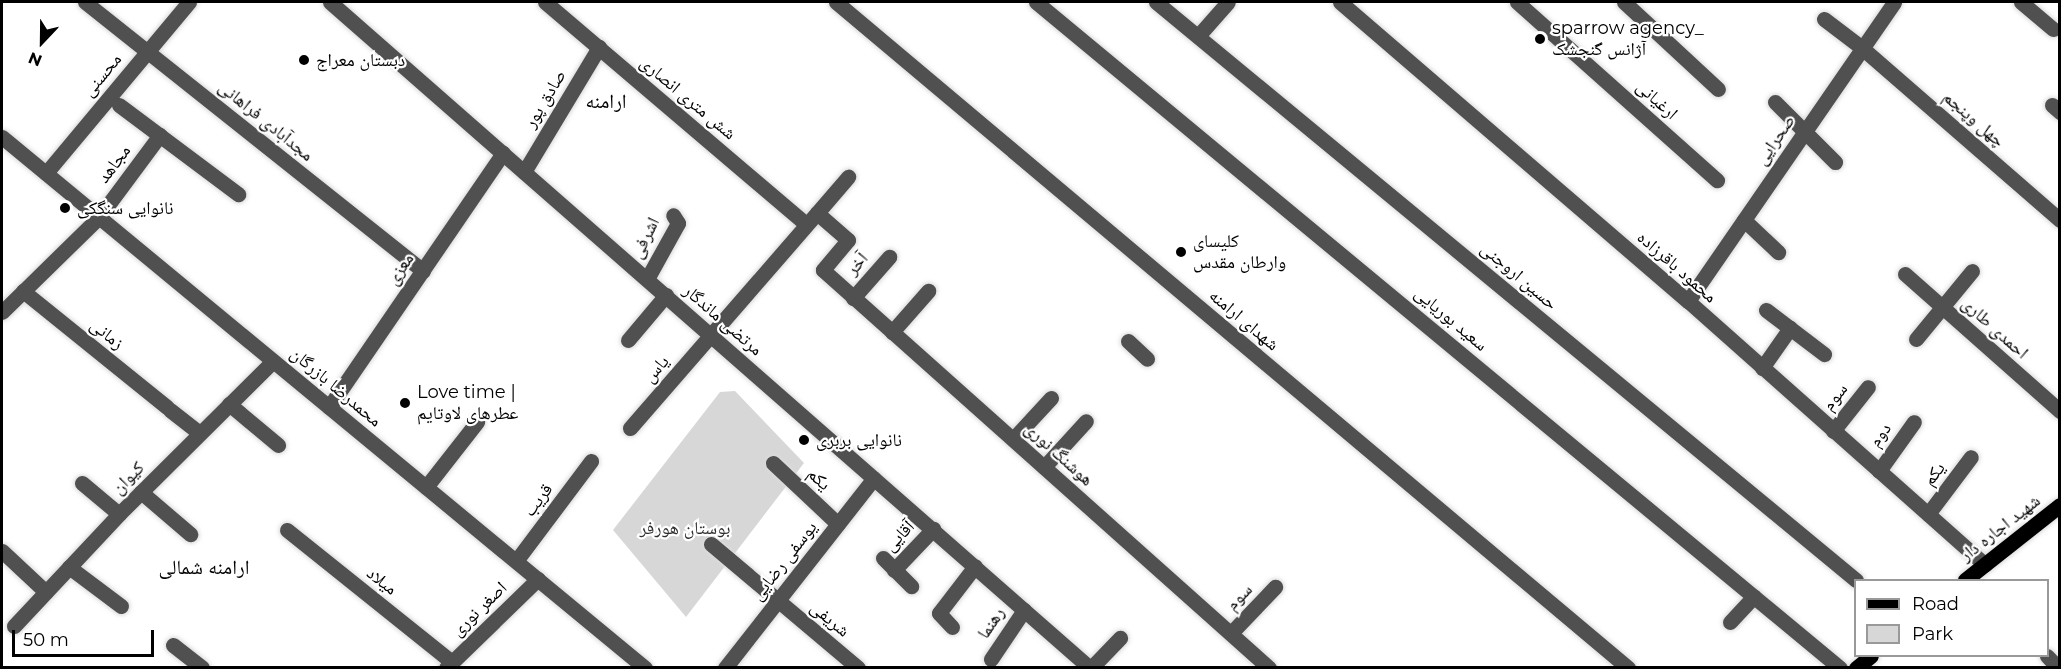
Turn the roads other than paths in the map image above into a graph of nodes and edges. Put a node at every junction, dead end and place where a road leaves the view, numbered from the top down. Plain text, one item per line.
1 (85, 2) edge
2 (189, 2) edge
3 (330, 2) edge
4 (544, 2) edge
5 (836, 2) edge
6 (1036, 2) edge
7 (1156, 2) edge
8 (1228, 2) edge
9 (1340, 2) edge
10 (1517, 2) edge
11 (1624, 2) edge
12 (1892, 2) edge
13 (2021, 2) edge
14 (1824, 19) dead end
15 (2053, 29) dead end
16 (1198, 36) junction
17 (599, 47) junction
18 (1862, 48) junction
19 (147, 51) junction
20 (1718, 89) dead end
21 (1775, 102) dead end
22 (119, 105) dead end
23 (1804, 132) junction
24 (160, 135) junction
25 (2, 137) edge
26 (503, 153) junction
27 (1835, 162) dead end
28 (524, 171) junction
29 (46, 173) junction
30 (848, 177) dead end
31 (1717, 180) dead end
32 (238, 194) dead end
33 (673, 215) dead end
34 (99, 217) junction
35 (812, 218) junction
36 (1744, 220) junction
37 (2060, 220) edge
38 (1778, 252) dead end
39 (889, 257) dead end
40 (823, 270) joint
41 (423, 271) junction
42 (1972, 271) dead end
43 (1905, 274) dead end
44 (647, 279) junction
45 (23, 291) junction
46 (928, 291) dead end
47 (666, 296) junction
48 (853, 298) junction
49 (1688, 301) junction
50 (1942, 307) junction
51 (1766, 310) dead end
52 (2, 312) edge
53 (1790, 328) junction
54 (892, 332) junction
55 (711, 335) junction
56 (627, 339) dead end
57 (1916, 339) dead end
58 (1128, 341) dead end
59 (1824, 354) dead end
60 (1147, 359) dead end
61 (273, 361) junction
62 (1762, 368) junction
63 (1868, 387) dead end
64 (1051, 398) dead end
65 (229, 404) junction
66 (330, 407) junction
67 (2060, 411) edge
68 (1086, 421) dead end
69 (477, 422) dead end
70 (1914, 422) dead end
71 (630, 428) dead end
72 (1833, 431) junction
73 (199, 433) junction
74 (1012, 439) junction
75 (278, 446) dead end
76 (1971, 457) dead end
77 (591, 461) dead end
78 (773, 463) dead end
79 (1044, 467) junction
80 (1879, 471) junction
81 (874, 478) junction
82 (82, 483) dead end
83 (426, 487) junction
84 (141, 492) junction
85 (2060, 506) edge
86 (119, 514) junction
87 (1928, 514) junction
88 (838, 524) junction
89 (933, 530) junction
90 (287, 531) dead end
91 (190, 534) dead end
92 (711, 544) dead end
93 (2, 550) edge
94 (516, 561) junction
95 (975, 566) junction
96 (69, 567) junction
97 (1975, 575) edge
98 (538, 579) junction
99 (1855, 579) edge
100 (911, 586) dead end
101 (1275, 587) dead end
102 (46, 592) junction
103 (1754, 596) junction
104 (778, 601) junction
105 (121, 606) dead end
106 (1024, 610) junction
107 (1731, 622) dead end
108 (14, 626) dead end
109 (952, 627) dead end
110 (1231, 633) junction
111 (1120, 638) dead end
112 (173, 645) dead end
113 (1870, 657) edge
114 (991, 659) dead end
115 (1074, 662) edge
116 (449, 665) edge
117 (202, 668) edge
118 (645, 668) edge
119 (725, 668) edge
120 (858, 668) edge
121 (1091, 668) edge
122 (1269, 668) edge
123 (1628, 668) edge
124 (1840, 668) edge
125 (1856, 668) edge

1 - 19 street, مجدآبادی فراهانی
2 - 19 street, محسنی
3 - 26 street, مرتضی ماندگار
4 - 17 street, شش متری انصاری
5 - 123 street, شهدای ارامنه
6 - 103 street, سعید بوریایی
7 - 16 street, حسین اروجنی
8 - 16 street
9 - 49 street, محمود باقرزاده
10 - 31 street, ارغیانی
11 - 20 street
12 - 18 street, صحرایی
13 - 15 street
14 - 18 street, چهل وپنجم
16 - 99 street, حسین اروجنی
17 - 28 street, صادق پور
17 - 35 street, شش متری انصاری
18 - 23 street, صحرایی
18 - 37 street, چهل وپنجم
19 - 29 street, محسنی
19 - 41 street, مجدآبادی فراهانی
21 - 23 street
22 - 24 street
23 - 27 street
23 - 36 street, صحرایی
24 - 32 street
24 - 34 street, مجاهد
25 - 29 street, محمدرضا بازرگان
26 - 28 street, مرتضی ماندگار
26 - 41 street, معزی
28 - 44 street, مرتضی ماندگار
29 - 34 street, محمدرضا بازرگان
30 - 35 street, یاس
33 - 44 street, اشرفی
34 - 45 street, مجاهد
34 - 61 street, محمدرضا بازرگان
35 - 40 street, شش متری انصاری
35 - 55 street, یاس
36 - 38 street
36 - 49 street, صحرایی
39 - 48 street, آخر
40 - 48 street, هوشنگ نوری
41 - 66 street, معزی
42 - 50 street
43 - 50 street, احمدی طاری
44 - 47 street, مرتضی ماندگار
45 - 52 street, مجاهد
45 - 73 street, زمانی
46 - 54 street
47 - 55 street, مرتضی ماندگار
47 - 56 street
48 - 54 street, هوشنگ نوری
49 - 62 street, محمود باقرزاده
50 - 57 street
50 - 67 street, احمدی طاری
51 - 53 street
53 - 59 street
53 - 62 street
54 - 74 street, هوشنگ نوری
55 - 71 street, یاس
55 - 81 street, مرتضی ماندگار
58 - 60 street
61 - 65 street, کیوان
61 - 66 street, محمدرضا بازرگان
62 - 72 street, محمود باقرزاده
63 - 72 street, سوم
64 - 74 street
65 - 73 street, کیوان
65 - 75 street
66 - 83 street, محمدرضا بازرگان
68 - 79 street
69 - 83 street
70 - 80 street, دوم
72 - 80 street, محمود باقرزاده
73 - 84 street, کیوان
74 - 79 street, هوشنگ نوری
76 - 87 street, یکم
77 - 94 street, قریب
78 - 88 street, یکم
79 - 110 street, هوشنگ نوری
80 - 87 street, محمود باقرزاده
81 - 88 street, یوسفی رضایی
81 - 89 street, مرتضی ماندگار
82 - 86 street
83 - 94 street, محمدرضا بازرگان
84 - 86 street, کیوان
84 - 91 street
85 - 97 main road, شهید اجاره دار
86 - 96 street, کیوان
87 - 97 street, محمود باقرزاده
88 - 104 street, یوسفی رضایی
89 - 95 street, مرتضی ماندگار
89 - 100 street, آقایی
90 - 116 street, میلاد
92 - 104 street
93 - 102 street
94 - 98 street, محمدرضا بازرگان
95 - 106 street, مرتضی ماندگار
95 - 109 street
96 - 102 street, کیوان
96 - 105 street
98 - 116 street, اصغر نوری
98 - 118 street, محمدرضا بازرگان
101 - 110 street, سوم
102 - 108 street, کیوان
103 - 107 street
103 - 124 street, سعید بوریایی
104 - 119 street, یوسفی رضایی
104 - 120 street, شریفی
106 - 114 street, رهنما
106 - 115 street, مرتضی ماندگار
110 - 122 street, هوشنگ نوری
111 - 121 street
112 - 117 street
113 - 125 main road
115 - 121 street, مرتضی ماندگار

